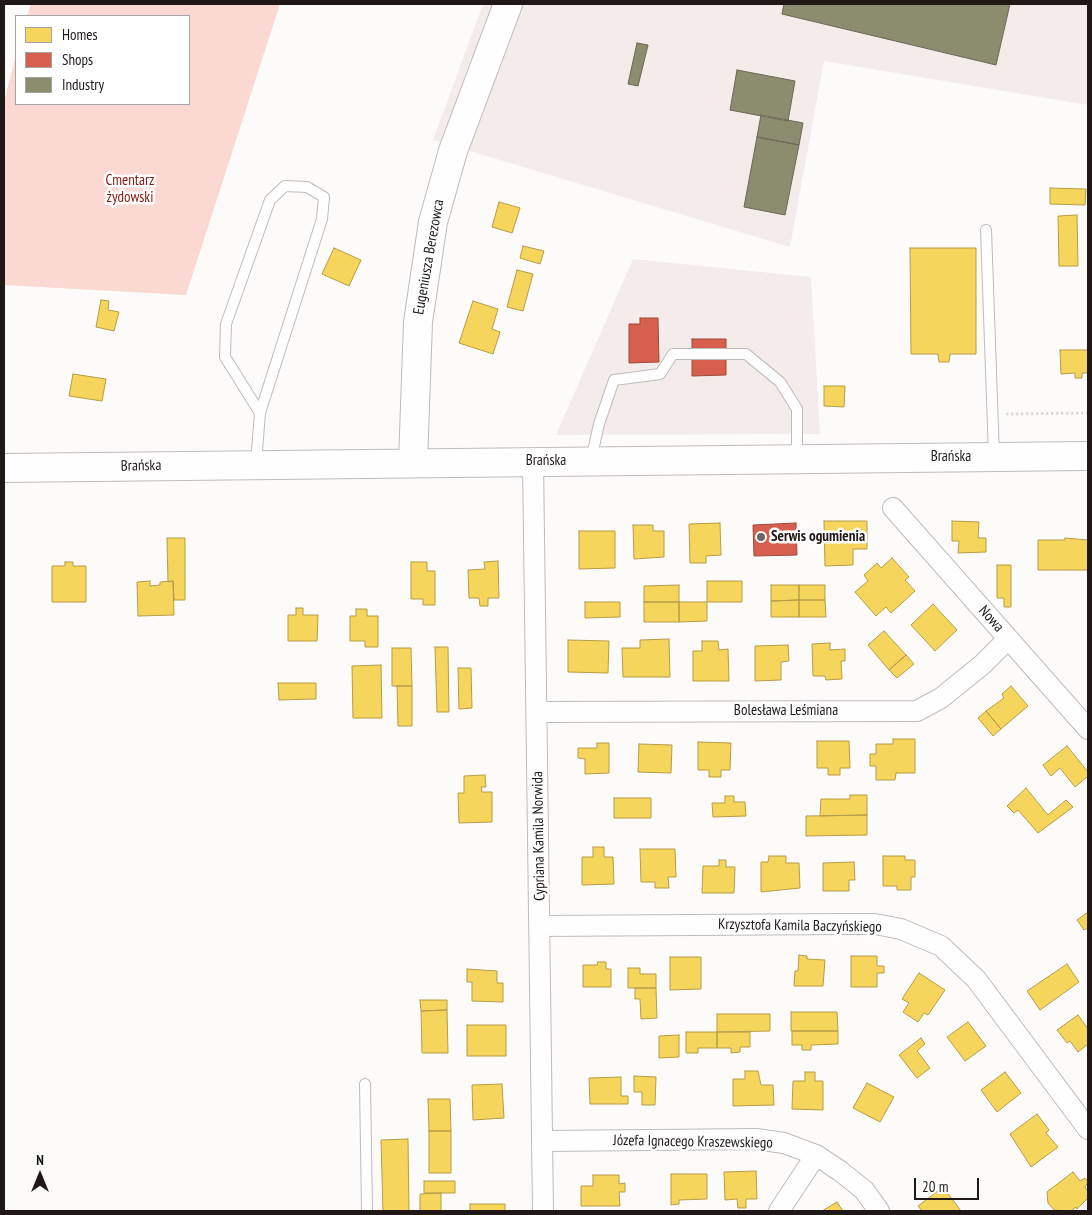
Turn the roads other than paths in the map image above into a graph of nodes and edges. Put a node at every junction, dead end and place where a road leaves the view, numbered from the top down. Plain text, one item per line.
1 (508, 4) edge
2 (986, 230) dead end
3 (260, 414) junction
4 (1088, 456) edge
5 (994, 457) junction
6 (797, 458) junction
7 (533, 461) junction
8 (590, 461) junction
9 (413, 462) junction
10 (256, 464) junction
11 (4, 468) edge
12 (894, 508) dead end
13 (1008, 639) junction
14 (537, 712) junction
15 (1088, 729) edge
16 (540, 926) junction
17 (365, 1084) dead end
18 (1088, 1129) edge
19 (543, 1141) junction
20 (816, 1156) junction
21 (367, 1211) edge
22 (543, 1211) edge
23 (780, 1211) edge
24 (879, 1211) edge

1 - 9 street, Eugeniusza Berezowca
2 - 5 lane
3 - 3 lane
3 - 10 lane
4 - 5 street, Brańska
5 - 6 street, Brańska
6 - 8 street, Brańska
6 - 8 lane
7 - 8 street, Brańska
7 - 9 street, Brańska
7 - 14 street, Cypriana Kamila Norwida
9 - 10 street, Brańska
10 - 11 street, Brańska
12 - 13 street, Nowa
13 - 14 street, Bolesława Leśmiana
13 - 15 street, Nowa
14 - 16 street, Cypriana Kamila Norwida
16 - 18 street, Krzysztofa Kamila Baczyńskiego
16 - 19 street, Cypriana Kamila Norwida
17 - 21 lane
19 - 20 street, Józefa Ignacego Kraszewskiego
19 - 22 street, Cypriana Kamila Norwida
20 - 23 street
20 - 24 street, Józefa Ignacego Kraszewskiego

